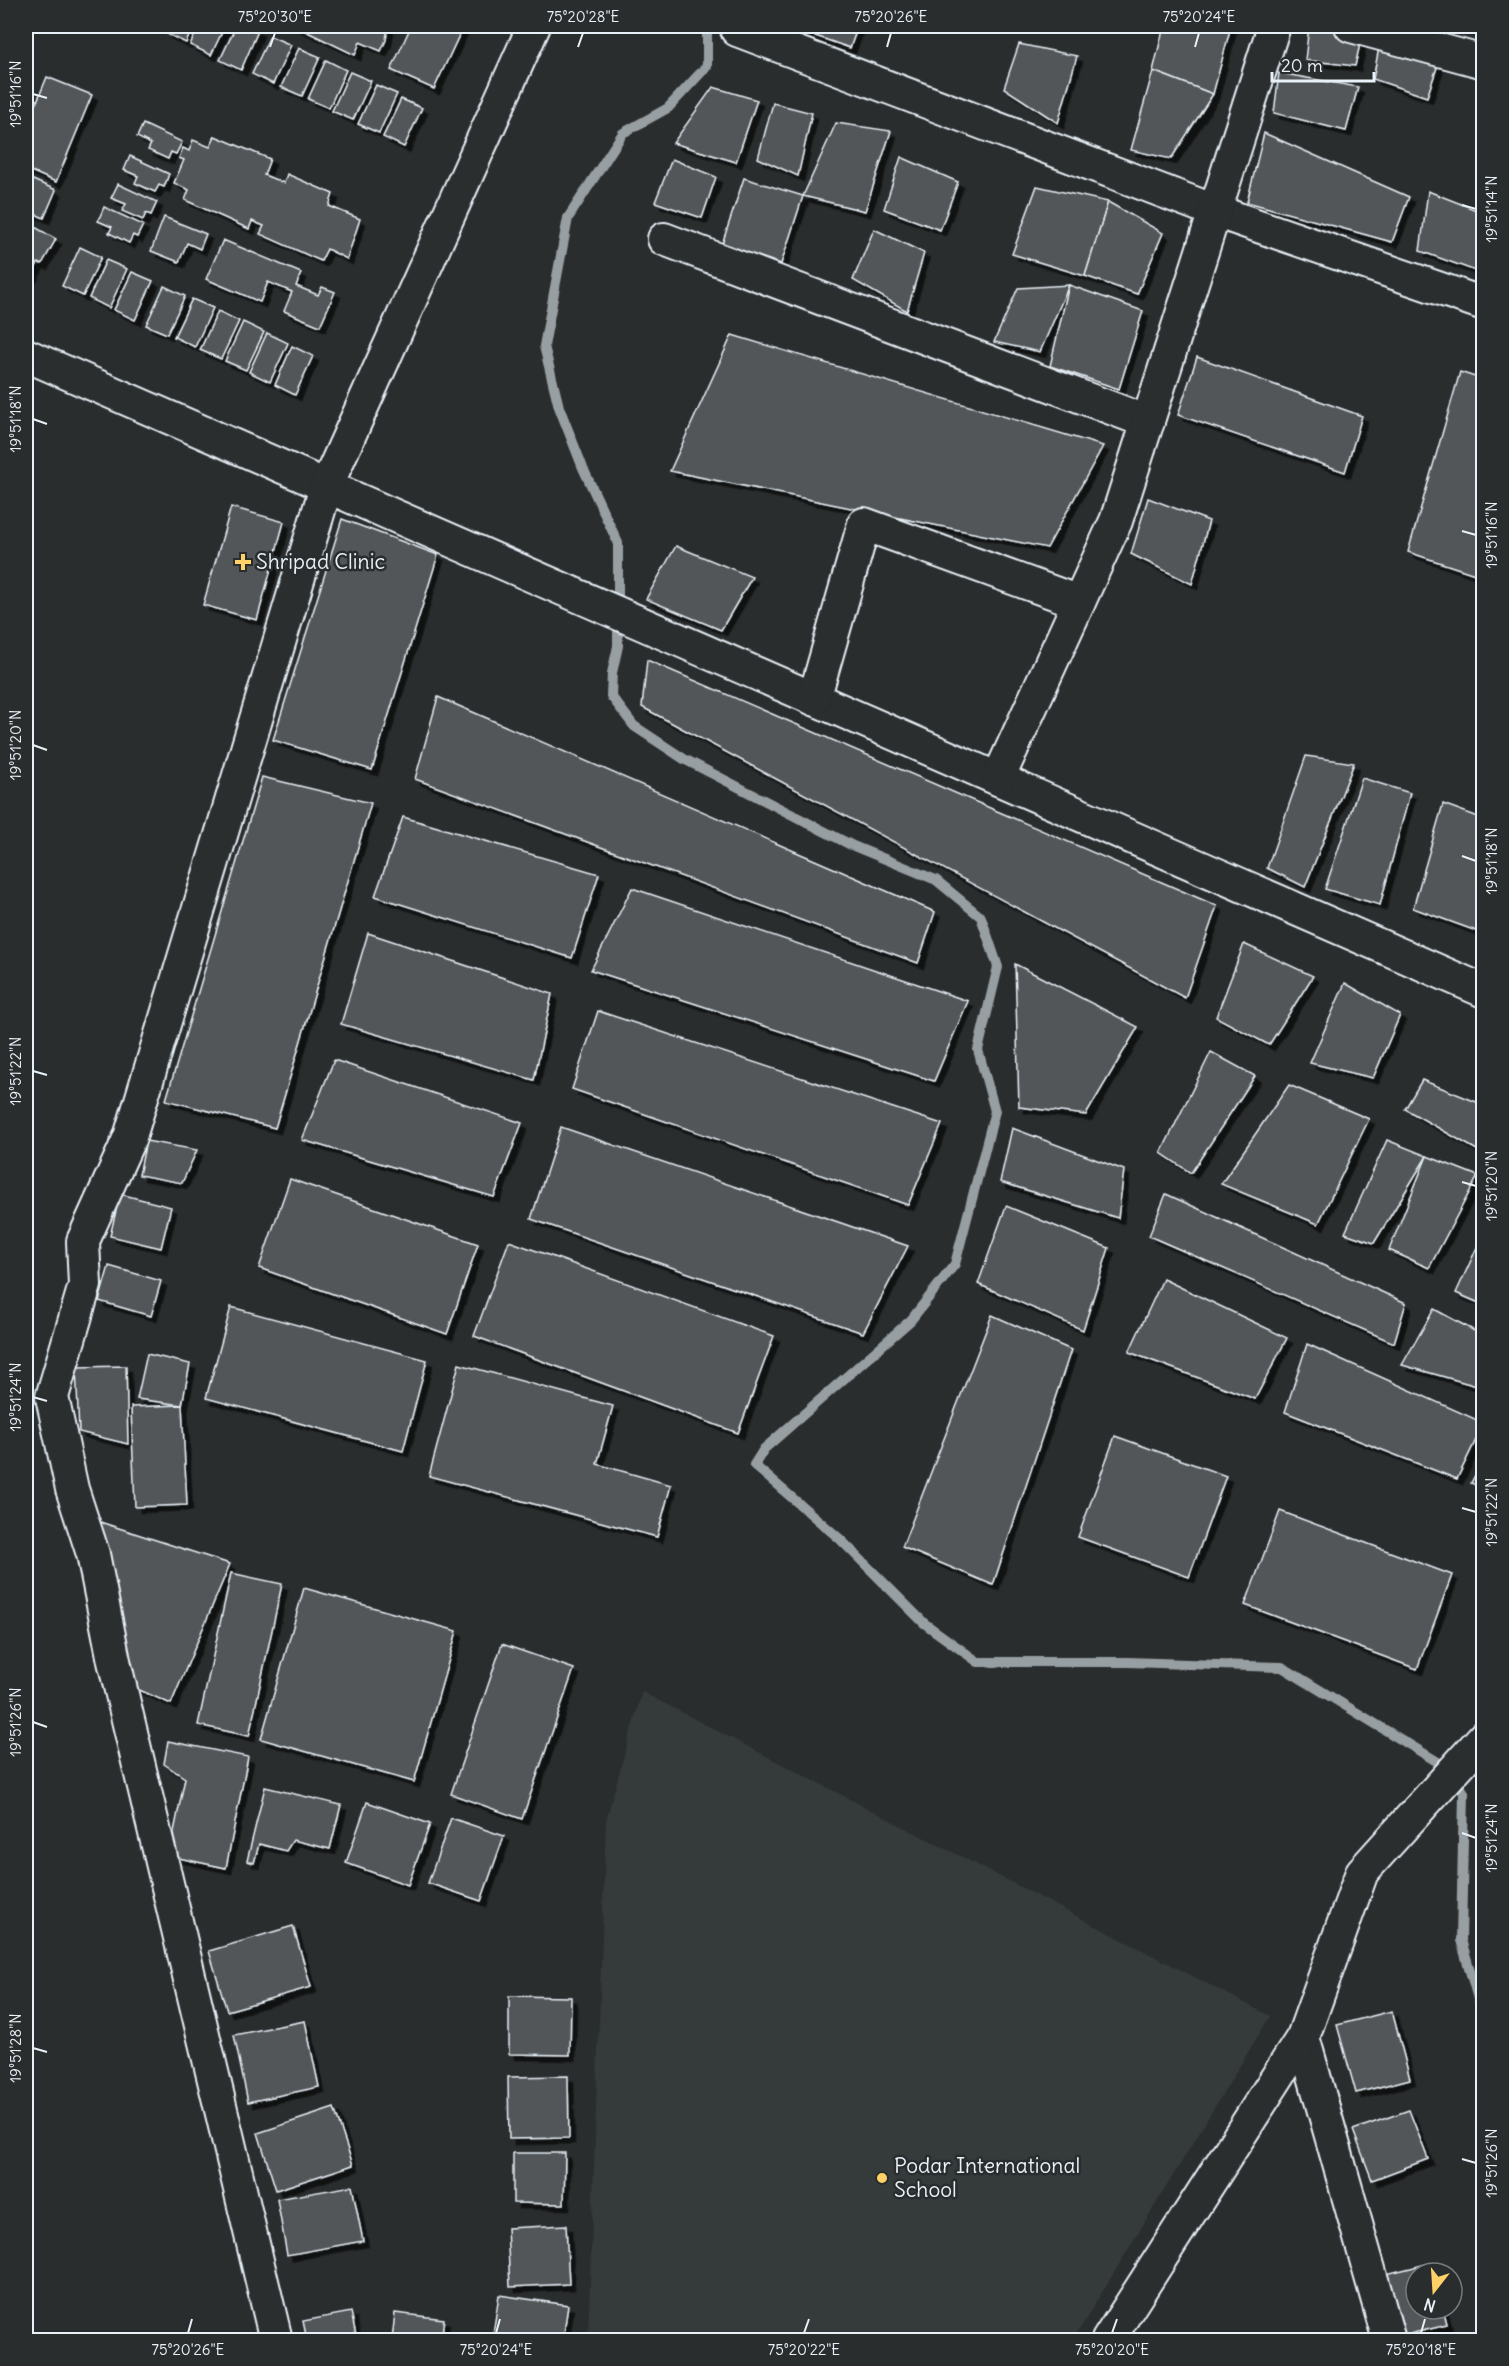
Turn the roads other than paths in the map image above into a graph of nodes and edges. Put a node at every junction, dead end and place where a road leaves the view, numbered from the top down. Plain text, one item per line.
1 (534, 26) edge
2 (1274, 26) edge
3 (1352, 26) edge
4 (737, 30) dead end
5 (1484, 62) edge
6 (1215, 211) junction
7 (664, 239) dead end
8 (1484, 304) edge
9 (26, 355) edge
10 (1148, 422) junction
11 (326, 488) junction
12 (1079, 602) junction
13 (814, 699) junction
14 (998, 779) junction
15 (1484, 991) edge
16 (1479, 1742) edge
17 (1303, 2037) junction
18 (1386, 2338) edge
19 (276, 2340) edge
20 (1108, 2340) edge

1 - 11 street
2 - 6 street
3 - 5 street
4 - 6 street
6 - 8 street
6 - 10 street
7 - 10 street
9 - 11 street
10 - 12 street
11 - 13 street
11 - 19 street
12 - 13 street
12 - 14 street
13 - 14 street
14 - 15 street
16 - 17 street
17 - 18 street
17 - 20 street

